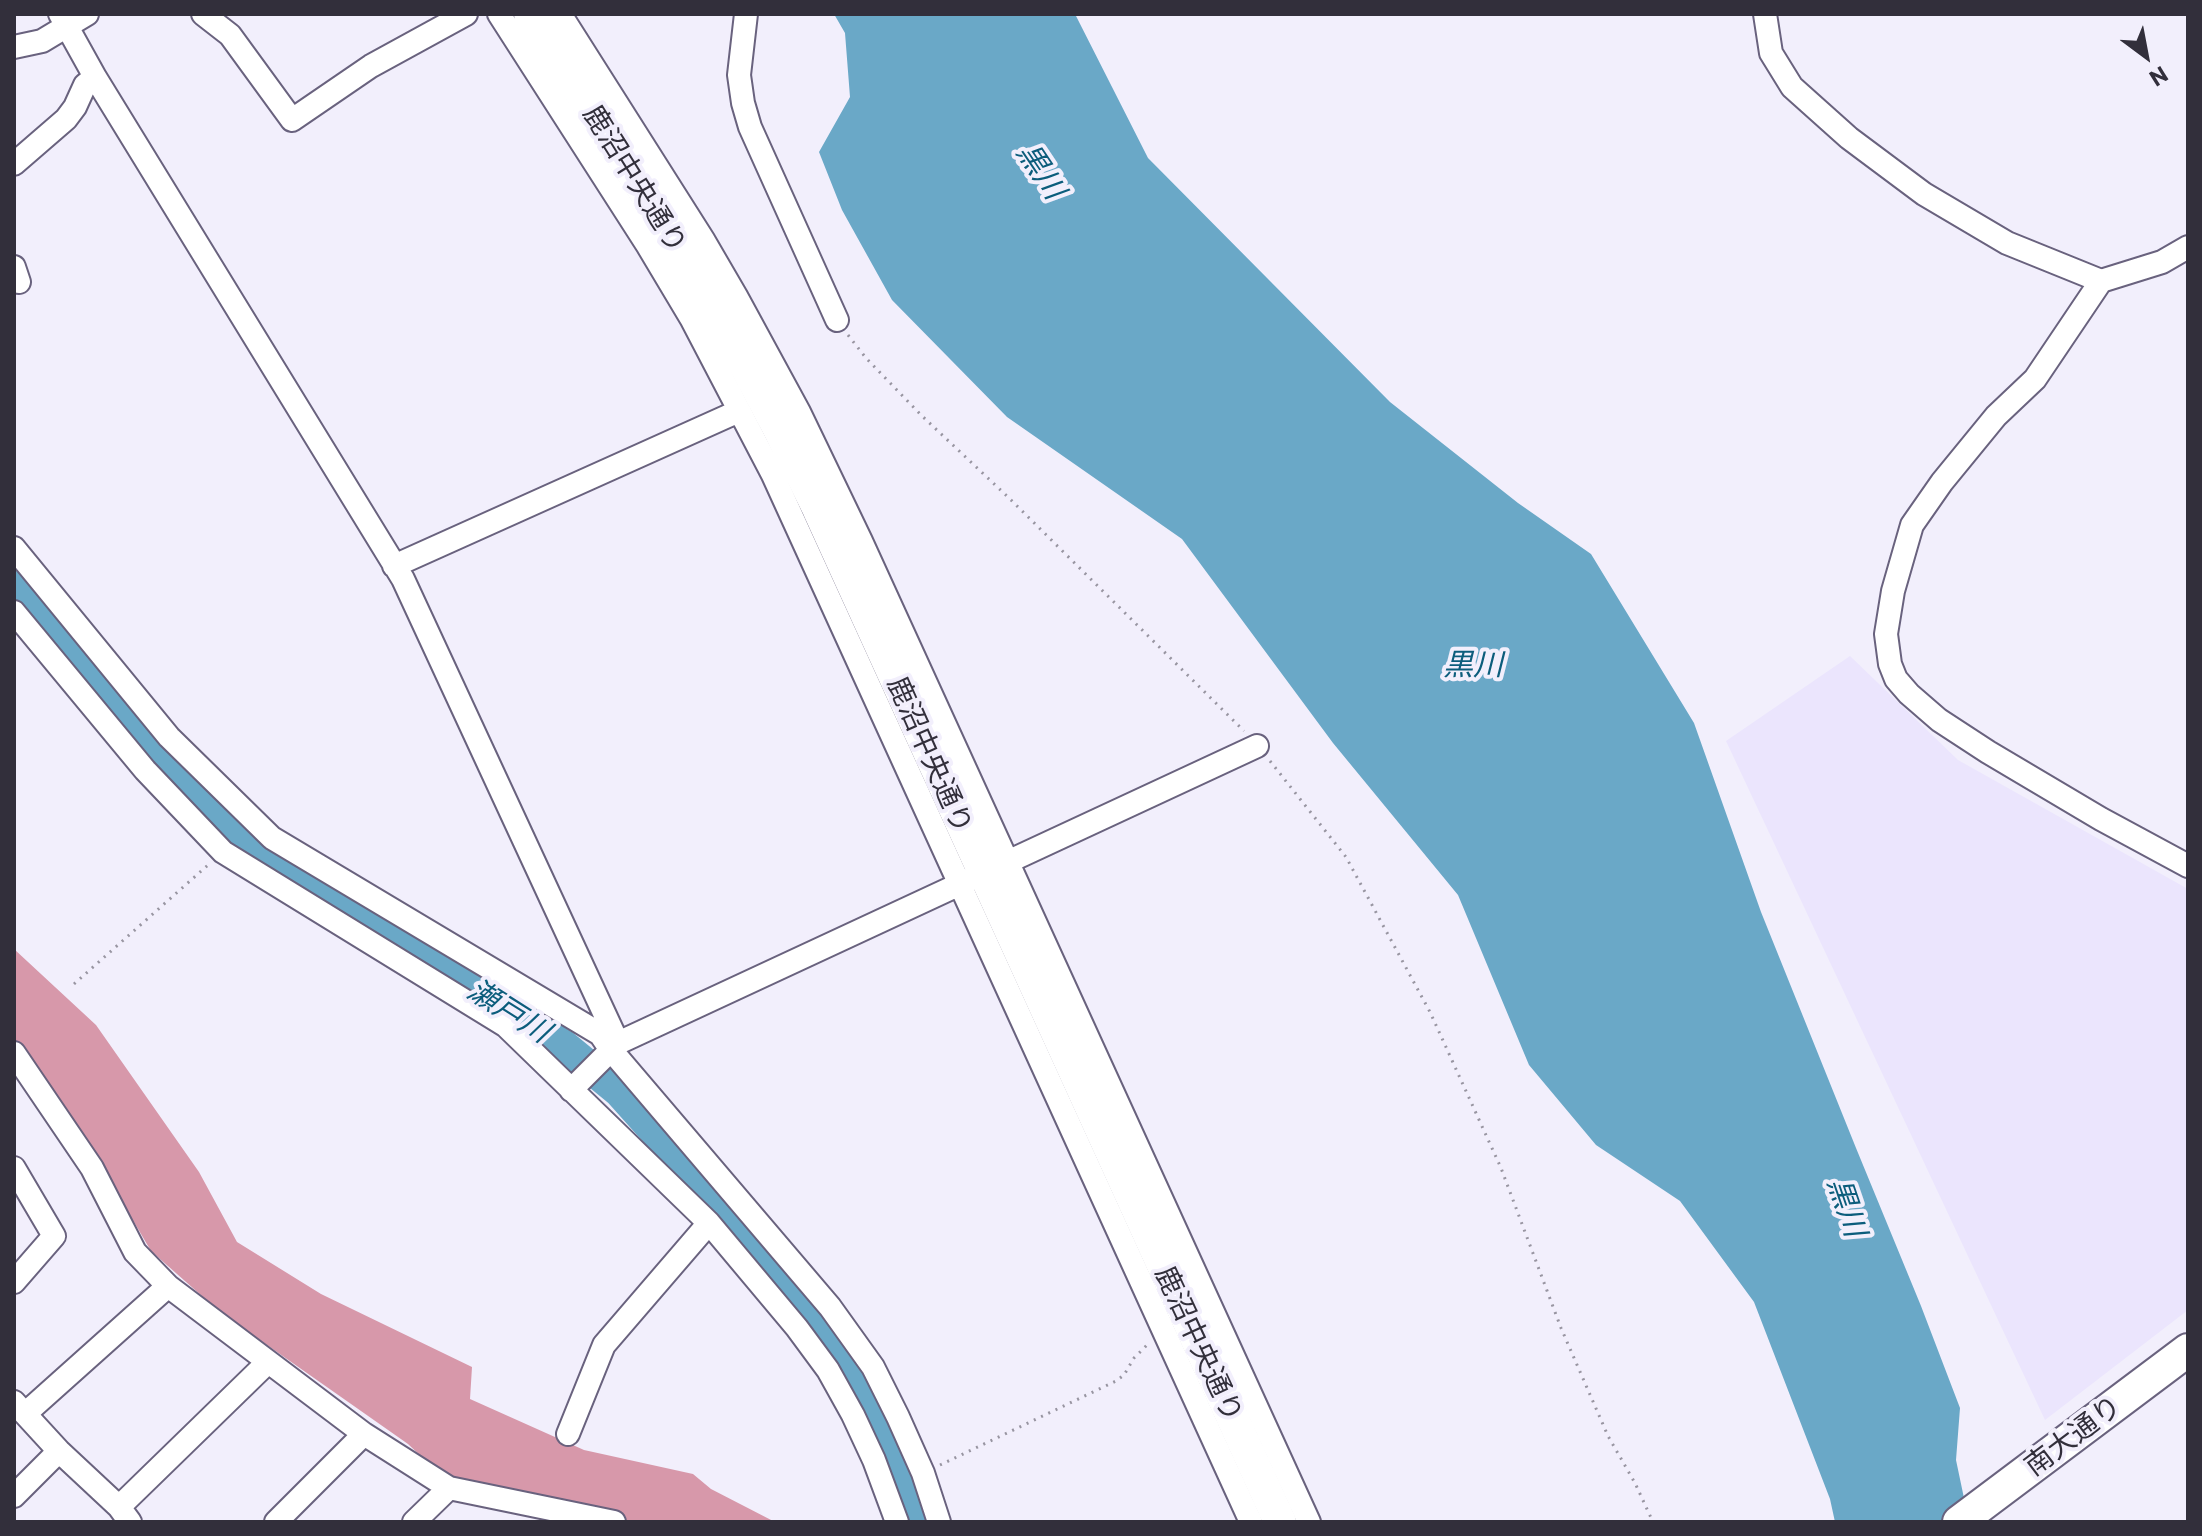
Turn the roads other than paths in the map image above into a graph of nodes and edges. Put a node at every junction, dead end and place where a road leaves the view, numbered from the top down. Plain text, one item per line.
1 (87, 14) edge
2 (203, 14) edge
3 (466, 14) edge
4 (499, 14) edge
5 (530, 14) edge
6 (560, 14) edge
7 (746, 14) edge
8 (1765, 14) edge
9 (63, 21) edge
10 (14, 47) edge
11 (95, 77) junction
12 (14, 164) edge
13 (2188, 247) edge
14 (2101, 281) junction
15 (837, 320) road end
16 (739, 411) junction
17 (14, 548) edge
18 (394, 566) junction
19 (14, 612) edge
20 (1257, 746) road end
21 (2188, 866) edge
22 (984, 873) junction
23 (615, 1046) junction
24 (14, 1053) edge
25 (571, 1090) junction
26 (14, 1168) edge
27 (709, 1223) junction
28 (14, 1282) edge
29 (168, 1286) junction
30 (2188, 1350) edge
31 (268, 1362) junction
32 (20, 1408) edge
33 (364, 1434) junction
34 (568, 1434) dead end
35 (59, 1451) junction
36 (449, 1488) junction
37 (14, 1496) edge
38 (1268, 1509) edge
39 (125, 1514) edge
40 (571, 1518) edge
41 (276, 1522) edge
42 (414, 1522) edge
43 (614, 1522) edge
44 (897, 1522) edge
45 (939, 1522) edge
46 (1309, 1522) edge
47 (1959, 1522) edge

1 - 9 street
2 - 3 street
4 - 16 street
5 - 22 street, 鹿沼中央通り
6 - 22 street
7 - 15 street
8 - 14 street
9 - 10 street
9 - 11 street
11 - 12 street
11 - 18 street
13 - 14 street
14 - 21 street
16 - 18 street
16 - 22 street
17 - 23 street
18 - 23 street
19 - 25 street
20 - 22 street
22 - 23 street
22 - 38 street, 鹿沼中央通り
22 - 38 street
23 - 25 street
23 - 45 street
24 - 29 street
25 - 27 street
26 - 28 street
27 - 34 street
27 - 44 street
29 - 31 street
29 - 32 street
30 - 47 street, 南大通り
31 - 33 street
31 - 39 street
32 - 35 street
33 - 36 street
33 - 41 street
35 - 37 street
35 - 39 street
36 - 40 street
36 - 42 street
38 - 46 street
40 - 43 street

